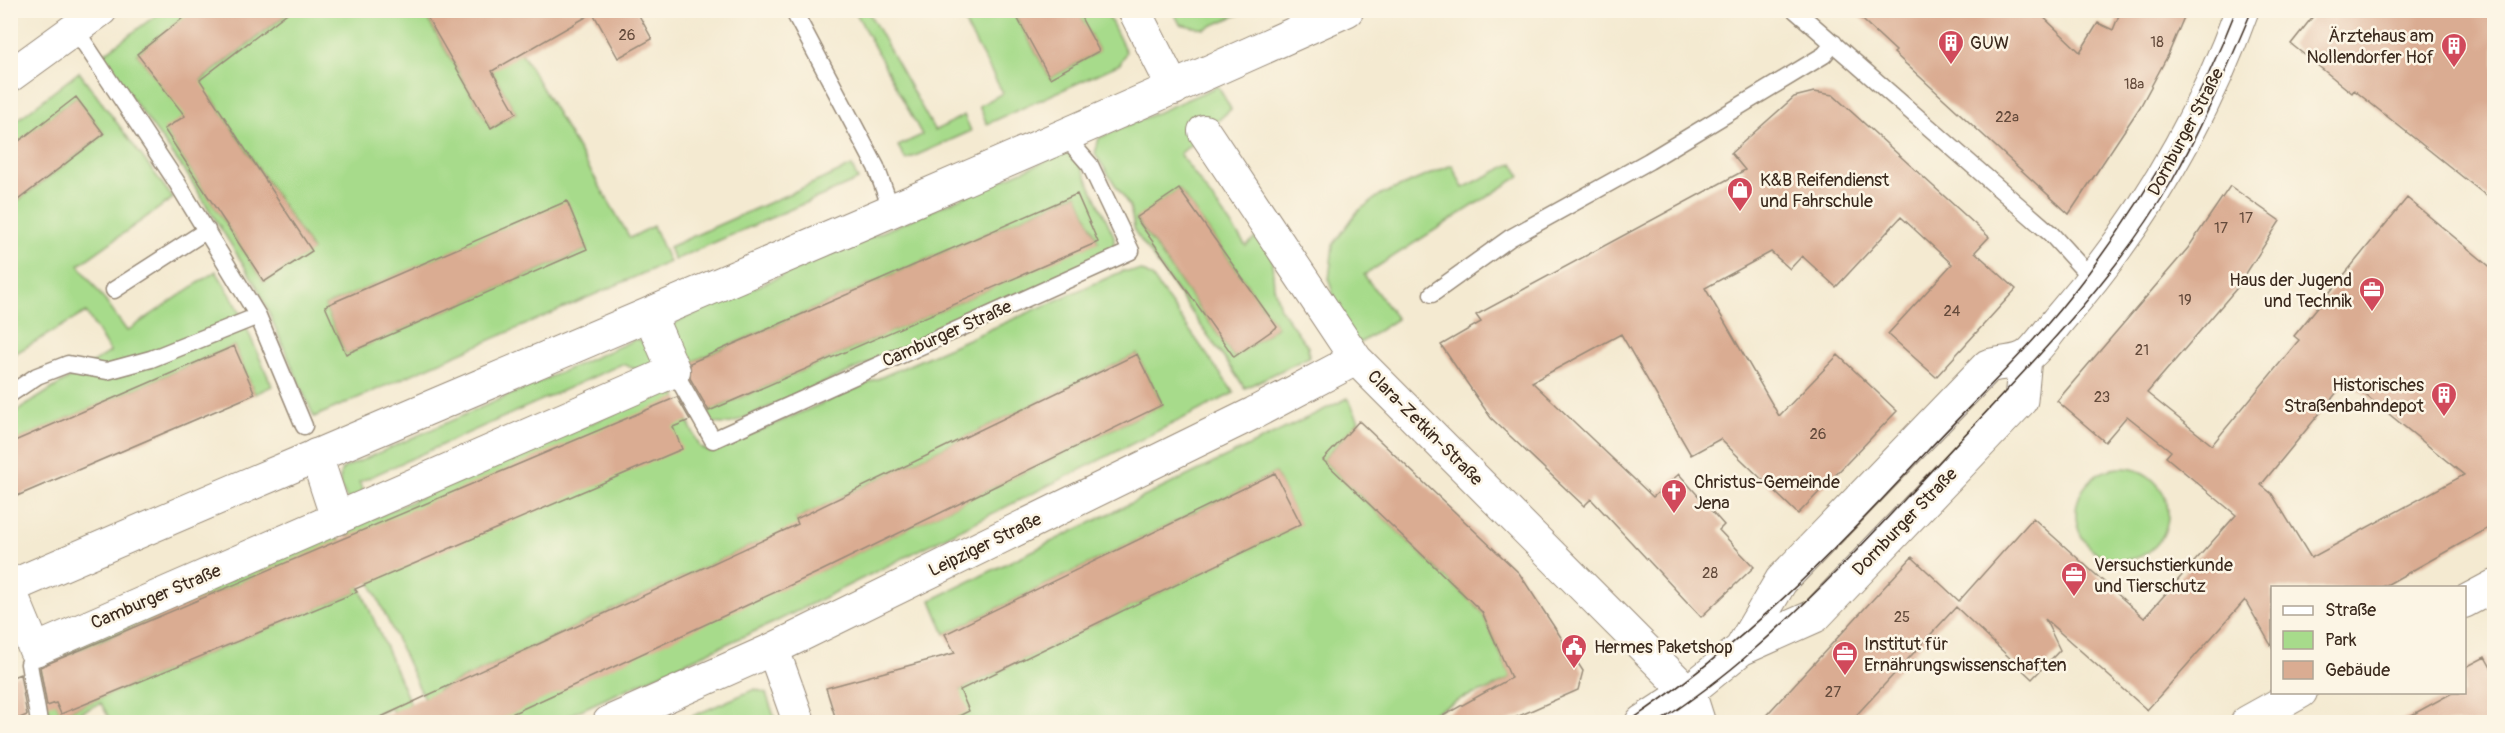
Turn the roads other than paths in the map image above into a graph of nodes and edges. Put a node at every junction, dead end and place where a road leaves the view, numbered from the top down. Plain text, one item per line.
1 (101, 10) edge
2 (793, 10) edge
3 (1134, 10) edge
4 (1347, 10) edge
5 (1795, 10) edge
6 (2242, 10) edge
7 (75, 29) junction
8 (1834, 43) junction
9 (10, 76) edge
10 (1174, 89) junction
11 (1204, 131) dead end
12 (1064, 135) junction
13 (892, 211) junction
14 (207, 230) junction
15 (2093, 280) junction
16 (114, 290) dead end
17 (1432, 294) dead end
18 (258, 316) junction
19 (650, 316) junction
20 (2025, 358) junction
21 (1356, 359) junction
22 (674, 371) junction
23 (10, 394) edge
24 (310, 441) junction
25 (337, 519) junction
26 (2494, 586) edge
27 (10, 588) edge
28 (2466, 601) edge
29 (1741, 649) junction
30 (35, 650) junction
31 (773, 650) junction
32 (1688, 692) junction
33 (2299, 694) edge
34 (39, 723) edge
35 (609, 723) edge
36 (799, 723) edge
37 (1642, 723) edge
38 (1700, 723) edge
39 (2247, 723) edge

1 - 7 street
2 - 13 lane
3 - 10 street
4 - 10 main road
5 - 8 lane
6 - 15 main road, Dornburger Straße
7 - 9 street
7 - 14 lane
8 - 15 lane
8 - 17 lane
10 - 12 main road
11 - 21 street, Clara-Zetkin-Straße
12 - 13 main road
12 - 22 lane, Camburger Straße
13 - 19 main road
14 - 16 lane
14 - 18 lane
15 - 20 main road, Dornburger Straße
18 - 23 lane
18 - 24 lane
19 - 22 street, Camburger Straße
19 - 24 main road
20 - 29 main road, Dornburger Straße
20 - 29 main road, Dornburger Straße
21 - 31 street, Leipziger Straße
21 - 32 street, Clara-Zetkin-Straße
22 - 25 street, Camburger Straße
24 - 25 street
24 - 27 main road
25 - 30 street, Camburger Straße
26 - 28 street
27 - 30 street
29 - 32 main road, Dornburger Straße
30 - 34 lane
31 - 35 street, Leipziger Straße
31 - 36 street
32 - 37 main road, Dornburger Straße
32 - 38 street
33 - 39 street

